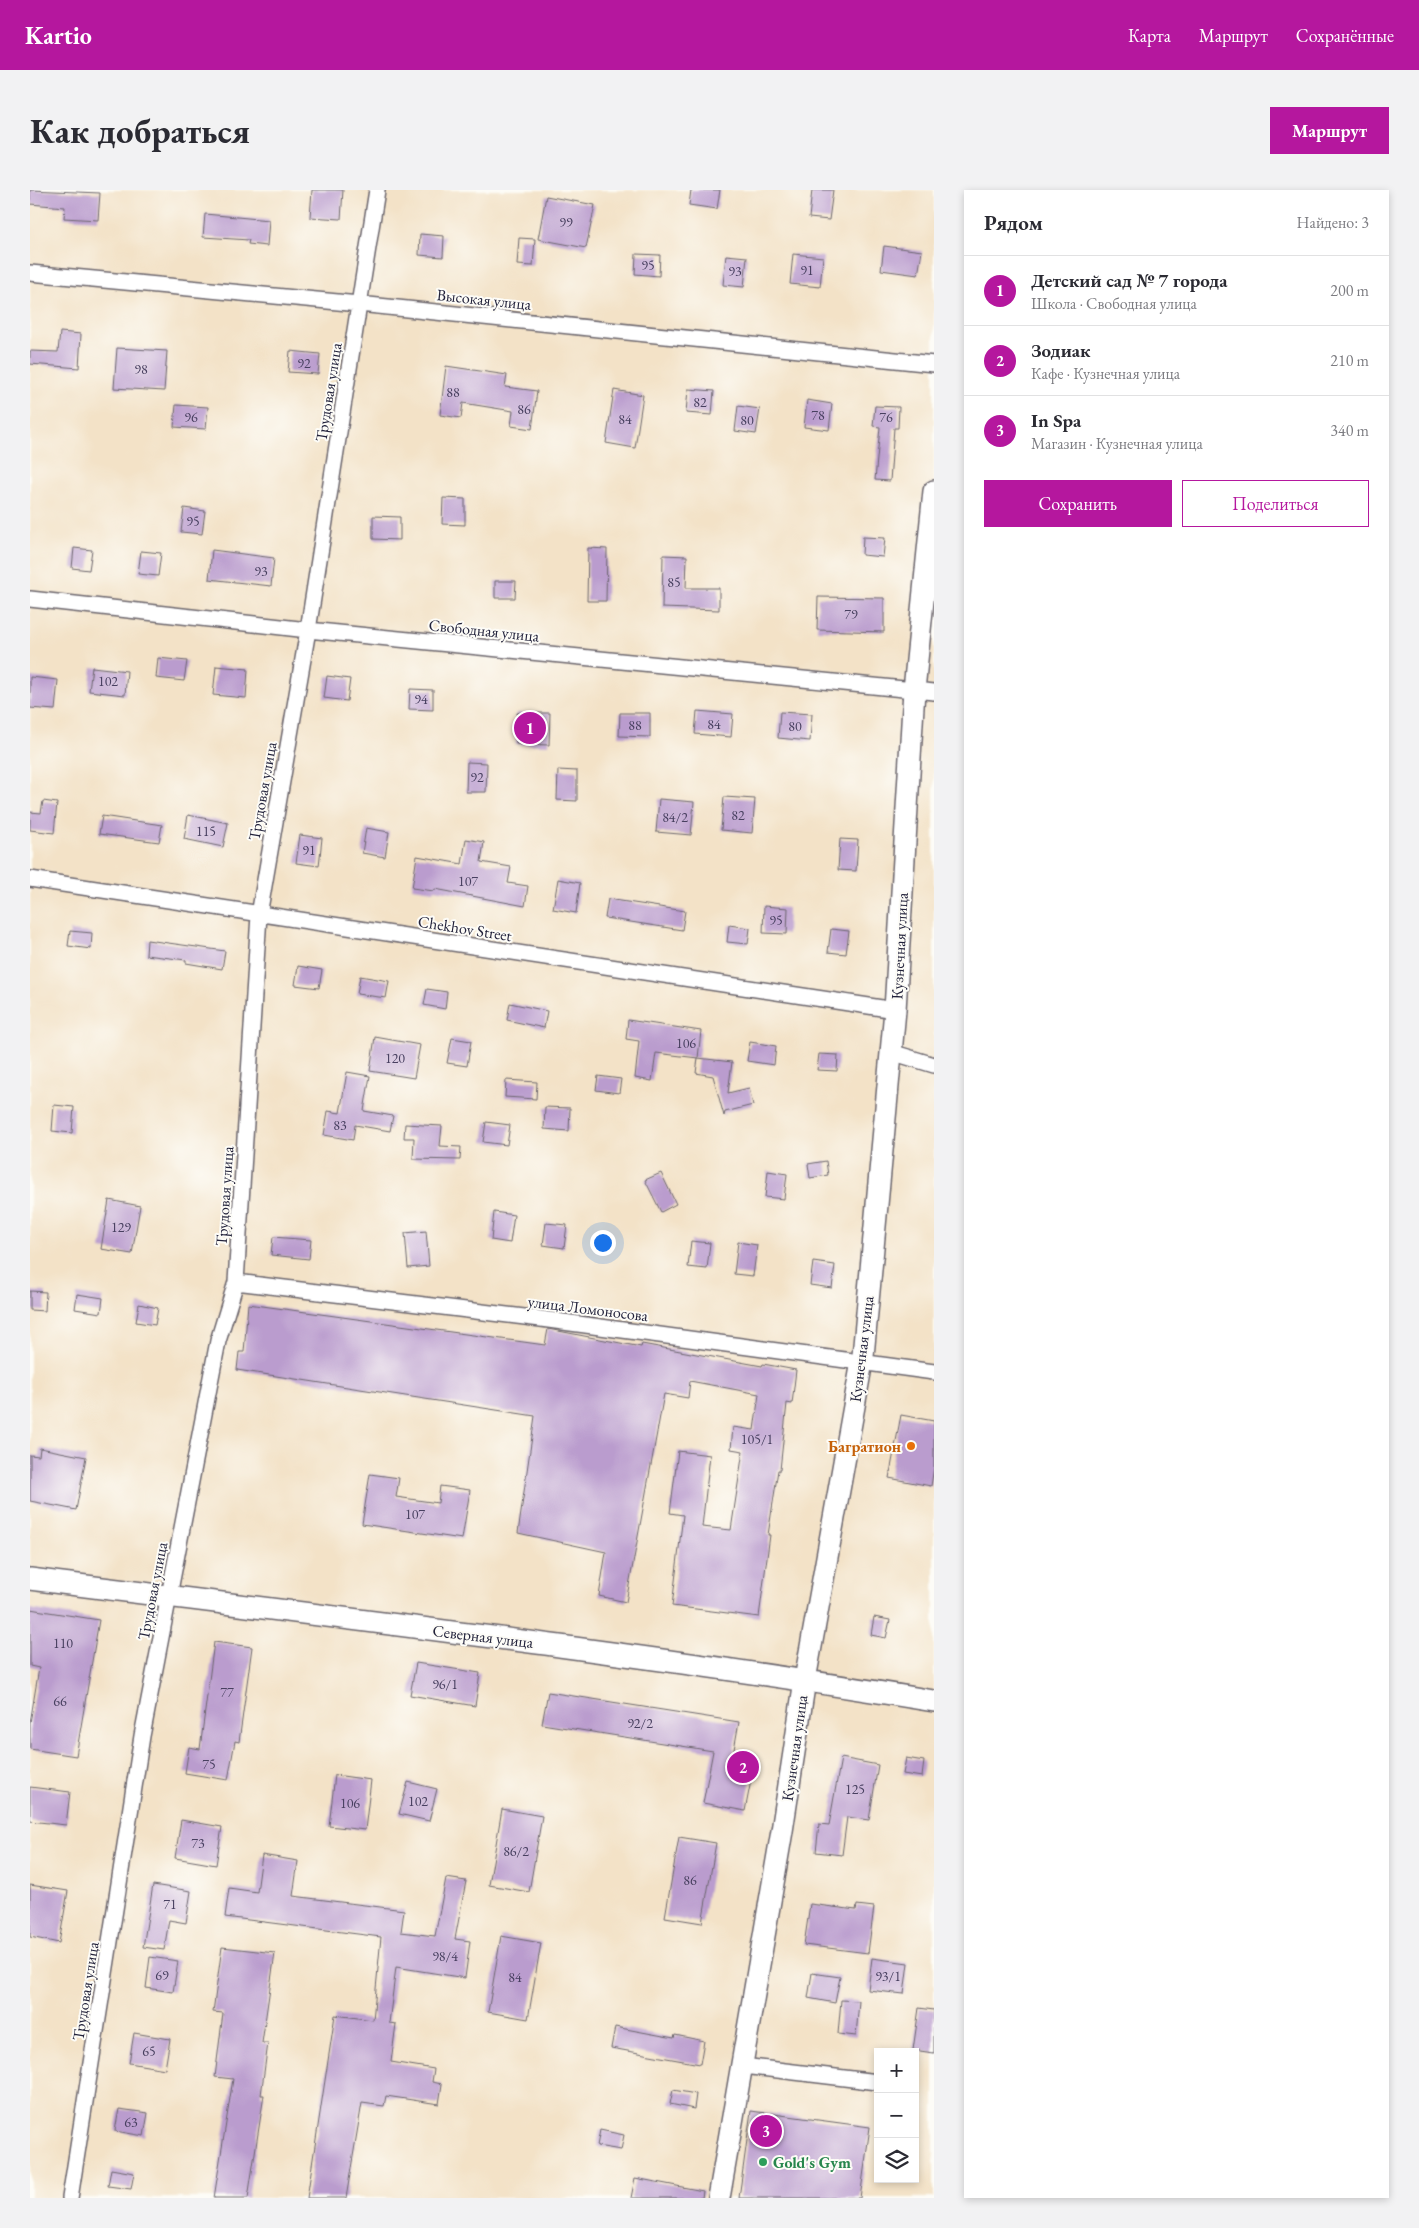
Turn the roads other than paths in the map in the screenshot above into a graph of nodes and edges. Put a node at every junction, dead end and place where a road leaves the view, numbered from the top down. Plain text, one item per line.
1 (377, 190) edge
2 (30, 273) edge
3 (360, 304) junction
4 (934, 364) edge
5 (934, 491) edge
6 (30, 599) edge
7 (308, 630) junction
8 (924, 691) edge
9 (30, 879) edge
10 (259, 915) junction
11 (895, 1010) junction
12 (891, 1052) junction
13 (934, 1065) edge
14 (236, 1282) junction
15 (862, 1361) junction
16 (934, 1372) edge
17 (30, 1579) edge
18 (169, 1596) junction
19 (804, 1680) junction
20 (934, 1701) edge
21 (743, 2066) junction
22 (874, 2082) edge
23 (70, 2198) edge
24 (719, 2198) edge

1 - 3 street, Трудовая улица
2 - 3 street, Высокая улица
3 - 4 street, Высокая улица
3 - 7 street, Трудовая улица
5 - 8 street, Кузнечная улица
6 - 7 street, Свободная улица
7 - 8 street, Свободная улица
7 - 10 street, Трудовая улица
8 - 11 street, Кузнечная улица
9 - 10 street, Chekhov Street
10 - 11 street, Chekhov Street
10 - 14 street, Трудовая улица
11 - 12 street, Кузнечная улица
12 - 13 street
12 - 15 street, Кузнечная улица
14 - 15 street, улица Ломоносова
14 - 18 street, Трудовая улица
15 - 16 street, улица Ломоносова
15 - 19 street, Кузнечная улица
17 - 18 street, Северная улица
18 - 19 street, Северная улица
18 - 23 street, Трудовая улица
19 - 20 street, Северная улица
19 - 21 street, Кузнечная улица
21 - 22 street
21 - 24 street, Кузнечная улица

